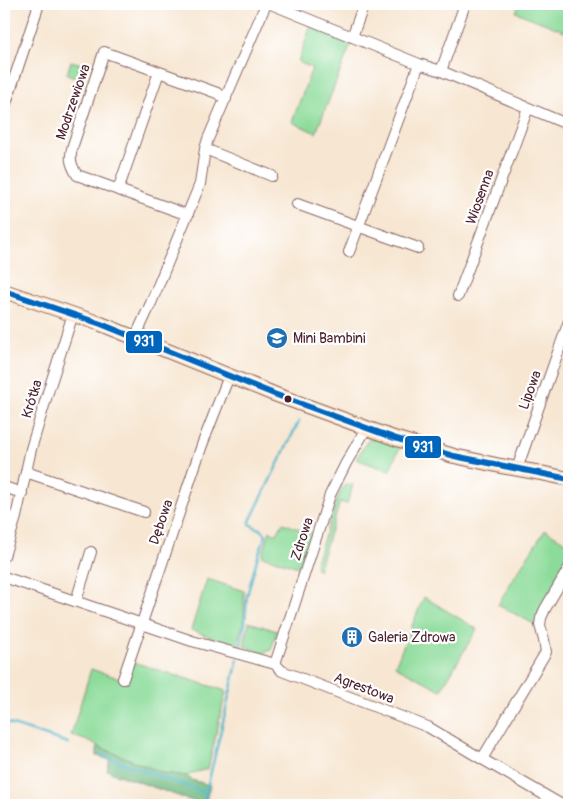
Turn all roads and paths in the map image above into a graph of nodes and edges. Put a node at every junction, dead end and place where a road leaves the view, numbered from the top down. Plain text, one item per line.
1 (39, 4) edge
2 (266, 4) edge
3 (271, 4) edge
4 (364, 4) edge
5 (465, 4) edge
6 (352, 37) junction
7 (419, 64) junction
8 (441, 71) junction
9 (160, 72) junction
10 (226, 99) junction
11 (528, 108) junction
12 (4, 109) edge
13 (569, 125) edge
14 (205, 149) junction
15 (272, 176) dead end
16 (118, 190) junction
17 (297, 204) dead end
18 (188, 215) junction
19 (358, 226) junction
20 (418, 248) dead end
21 (349, 252) dead end
22 (4, 291) edge
23 (458, 296) dead end
24 (73, 314) junction
25 (569, 321) edge
26 (135, 338) junction
27 (229, 376) junction
28 (365, 427) junction
29 (517, 469) junction
30 (26, 472) junction
31 (569, 479) edge
32 (4, 487) edge
33 (22, 493) junction
34 (144, 512) dead end
35 (91, 552) dead end
36 (4, 556) edge
37 (569, 568) edge
38 (4, 577) edge
39 (76, 601) junction
40 (141, 624) junction
41 (275, 664) junction
42 (123, 679) dead end
43 (482, 759) junction
44 (562, 805) edge

1 - 12 street
2 - 10 street
3 - 6 street
4 - 6 street
5 - 8 street
6 - 7 street
7 - 8 street
7 - 19 street
8 - 11 street
9 - 10 street, Modrzewiowa
9 - 16 street
9 - 16 street, Modrzewiowa
10 - 14 street
11 - 13 street
11 - 23 street, Wiosenna
14 - 15 street
14 - 18 street
16 - 18 street, Modrzewiowa
17 - 19 street
18 - 26 street
19 - 20 street
19 - 21 street
22 - 24 street
24 - 26 street
24 - 30 street, Krótka
25 - 29 street, Lipowa
26 - 27 street
27 - 28 street
27 - 40 street, Dębowa
28 - 29 street
28 - 41 street, Zdrowa
29 - 31 street
30 - 33 street, Krótka
30 - 34 street
32 - 33 street
33 - 36 street, Krótka
35 - 39 street
37 - 43 street
38 - 39 street
39 - 40 street
40 - 41 street, Agrestowa
40 - 42 street, Dębowa
41 - 43 street, Agrestowa
43 - 44 street, Agrestowa

